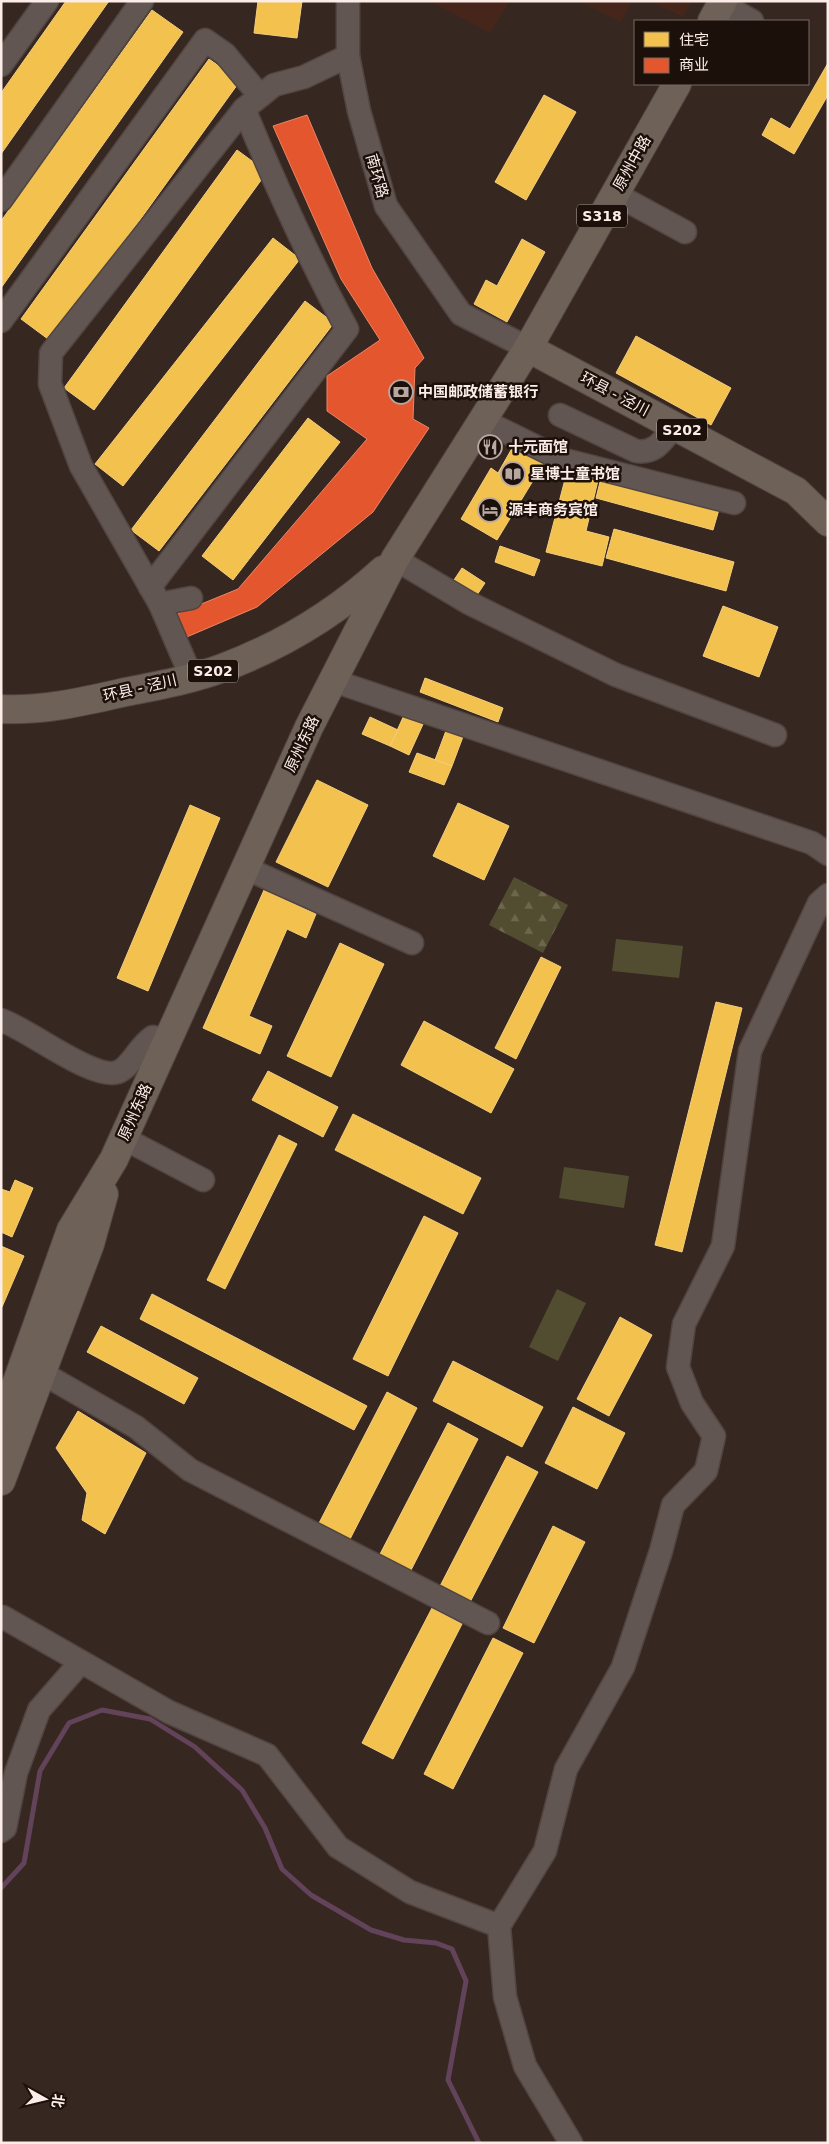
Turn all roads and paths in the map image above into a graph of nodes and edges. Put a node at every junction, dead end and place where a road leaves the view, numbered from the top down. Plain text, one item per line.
1 (47, 1) edge
2 (142, 1) edge
3 (348, 1) edge
4 (719, 9) edge
5 (749, 20) edge
6 (348, 56) junction
7 (1, 65) edge
8 (676, 85) edge
9 (252, 102) junction
10 (615, 194) junction
11 (1, 200) edge
12 (685, 232) dead end
13 (1, 321) edge
14 (528, 348) junction
15 (560, 416) dead end
16 (482, 420) junction
17 (674, 426) junction
18 (734, 504) dead end
19 (826, 517) edge
20 (395, 559) junction
21 (155, 595) junction
22 (191, 598) dead end
23 (191, 676) junction
24 (334, 681) junction
25 (1, 709) edge
26 (775, 735) dead end
27 (828, 854) edge
28 (246, 868) junction
29 (828, 895) edge
30 (412, 944) dead end
31 (1, 1020) edge
32 (168, 1040) junction
33 (118, 1149) junction
34 (203, 1180) dead end
35 (42, 1373) junction
36 (1, 1427) edge
37 (1, 1481) edge
38 (3, 1617) dead end
39 (488, 1623) dead end
40 (81, 1662) junction
41 (1, 1831) edge
42 (499, 1926) junction
43 (570, 2143) edge

1 - 7 street
2 - 11 street
3 - 6 street, 南环路
4 - 5 street
6 - 9 street
6 - 14 street, 南环路
8 - 10 main road, 原州中路 / S318
9 - 13 street
9 - 21 street
9 - 21 street
10 - 12 street
10 - 14 main road, 原州中路 / S318
14 - 16 main road, 原州东路 / S202
14 - 17 main road, 环县 - 泾川 / S202
15 - 17 street
16 - 18 street
16 - 20 main road, 原州东路 / S202
17 - 19 main road, 环县 - 泾川 / S202
20 - 23 main road, 环县 - 泾川 / S202
20 - 24 main road, 原州东路
20 - 26 street
21 - 22 street
21 - 23 street
23 - 25 main road, 环县 - 泾川 / S202
24 - 27 street
24 - 28 main road, 原州东路
28 - 30 street
28 - 32 main road, 原州东路
29 - 42 street
31 - 32 street
32 - 33 main road, 原州东路
33 - 34 street
33 - 35 main road, 原州东路
33 - 36 main road, 原州东路
35 - 37 main road, 原州东路
35 - 39 street
38 - 40 street
40 - 41 street
40 - 42 street
42 - 43 street

